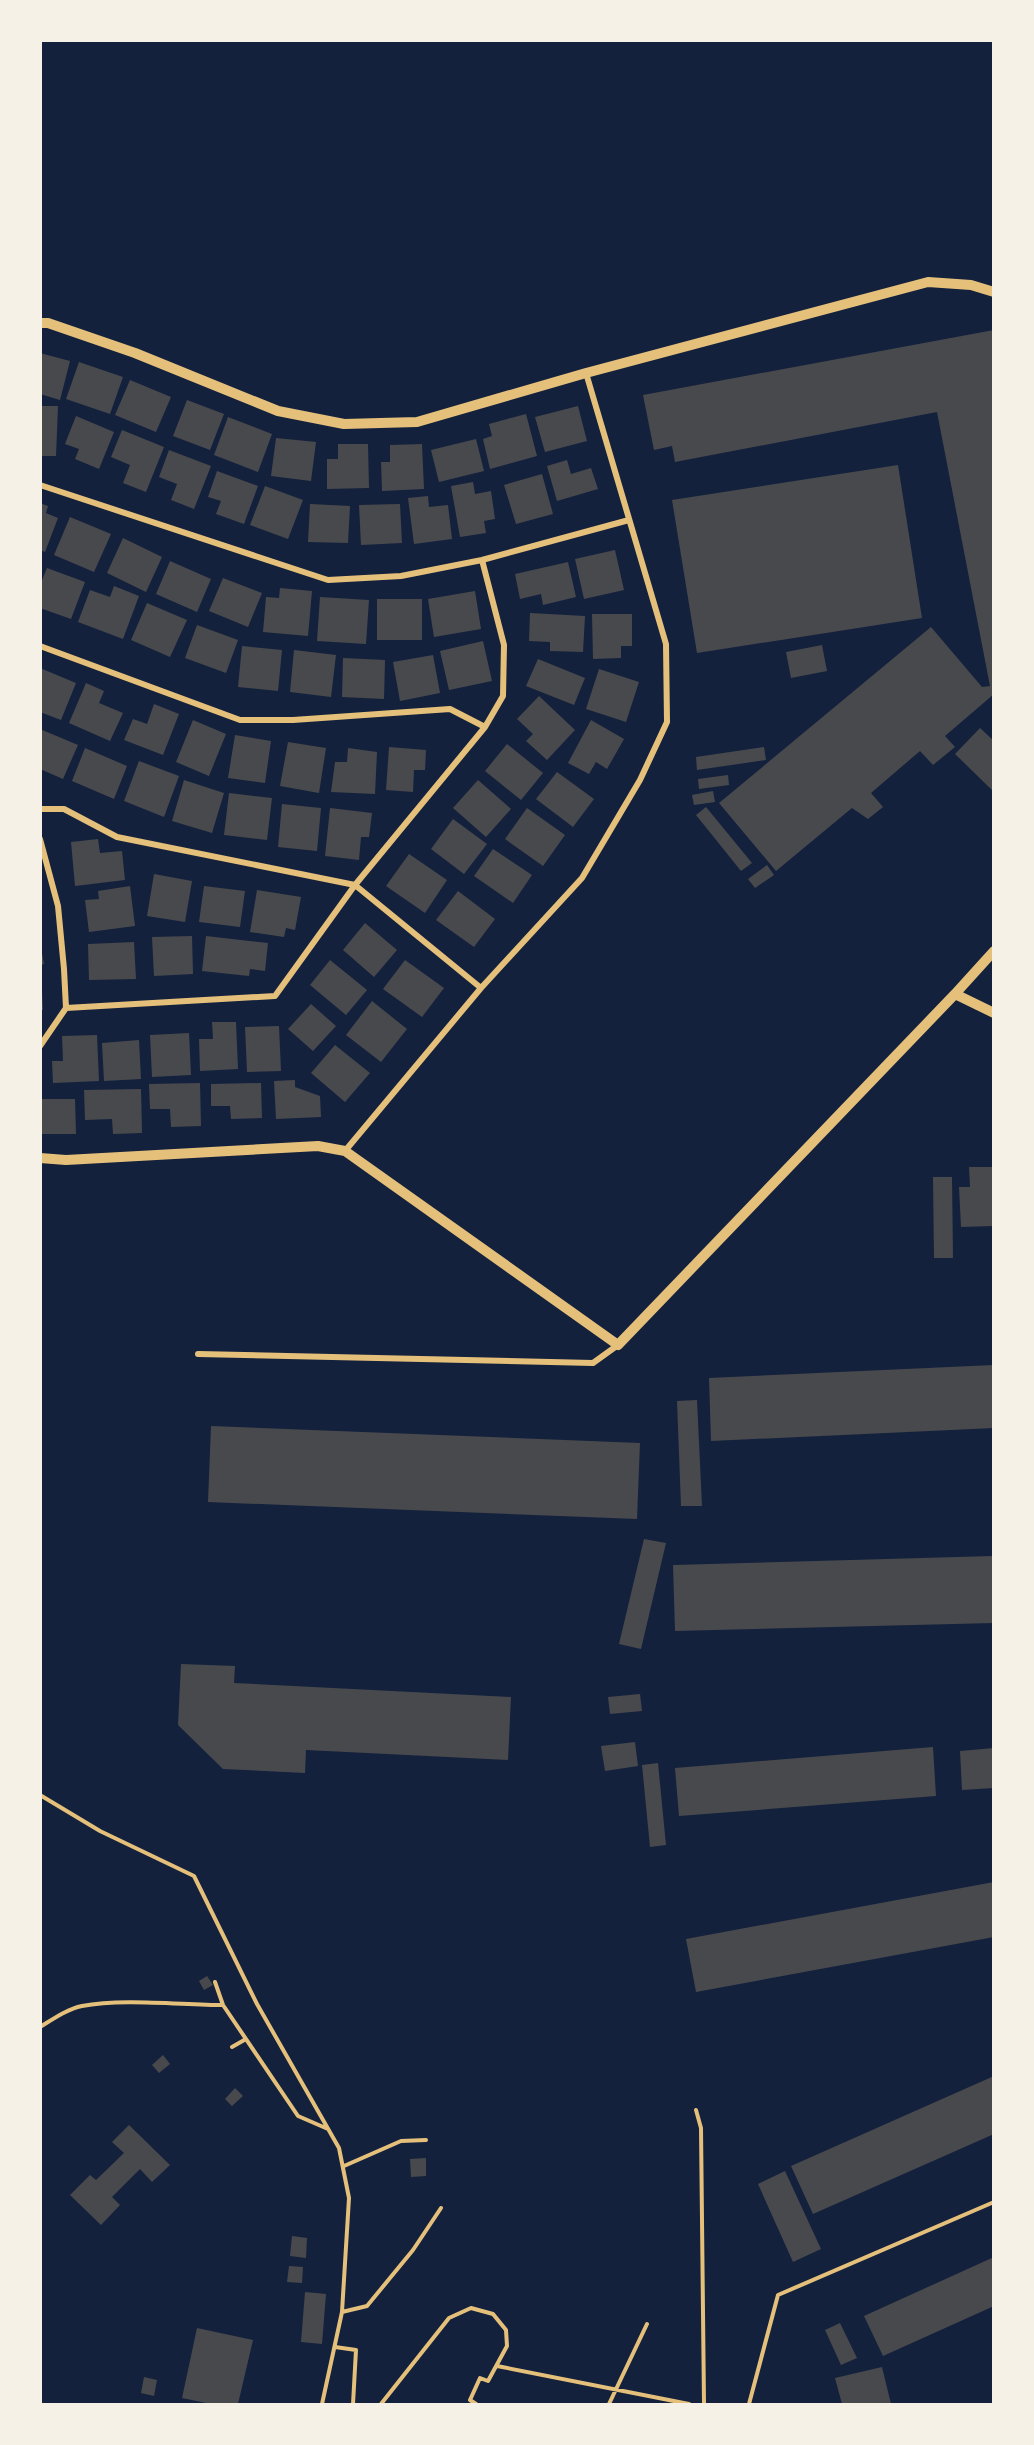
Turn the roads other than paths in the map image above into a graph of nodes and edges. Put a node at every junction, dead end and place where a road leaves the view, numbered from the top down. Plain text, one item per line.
1 (993, 292) edge
2 (40, 323) edge
3 (586, 373) junction
4 (40, 485) edge
5 (629, 520) junction
6 (482, 560) junction
7 (40, 646) edge
8 (485, 727) junction
9 (40, 809) edge
10 (40, 839) edge
11 (355, 885) junction
12 (993, 951) edge
13 (481, 988) junction
14 (955, 994) junction
15 (66, 1008) junction
16 (993, 1013) edge
17 (40, 1046) edge
18 (345, 1151) junction
19 (40, 1158) edge
20 (618, 1346) junction
21 (198, 1354) dead end

1 - 3 street
2 - 3 street
3 - 5 street
4 - 6 street
5 - 6 street
5 - 13 street
6 - 8 street
7 - 8 street
8 - 11 street
9 - 11 street
10 - 15 street
11 - 13 street
11 - 15 street
12 - 14 street
13 - 18 street
14 - 16 street
14 - 20 street
15 - 17 street
18 - 19 street
18 - 20 street
20 - 21 street

